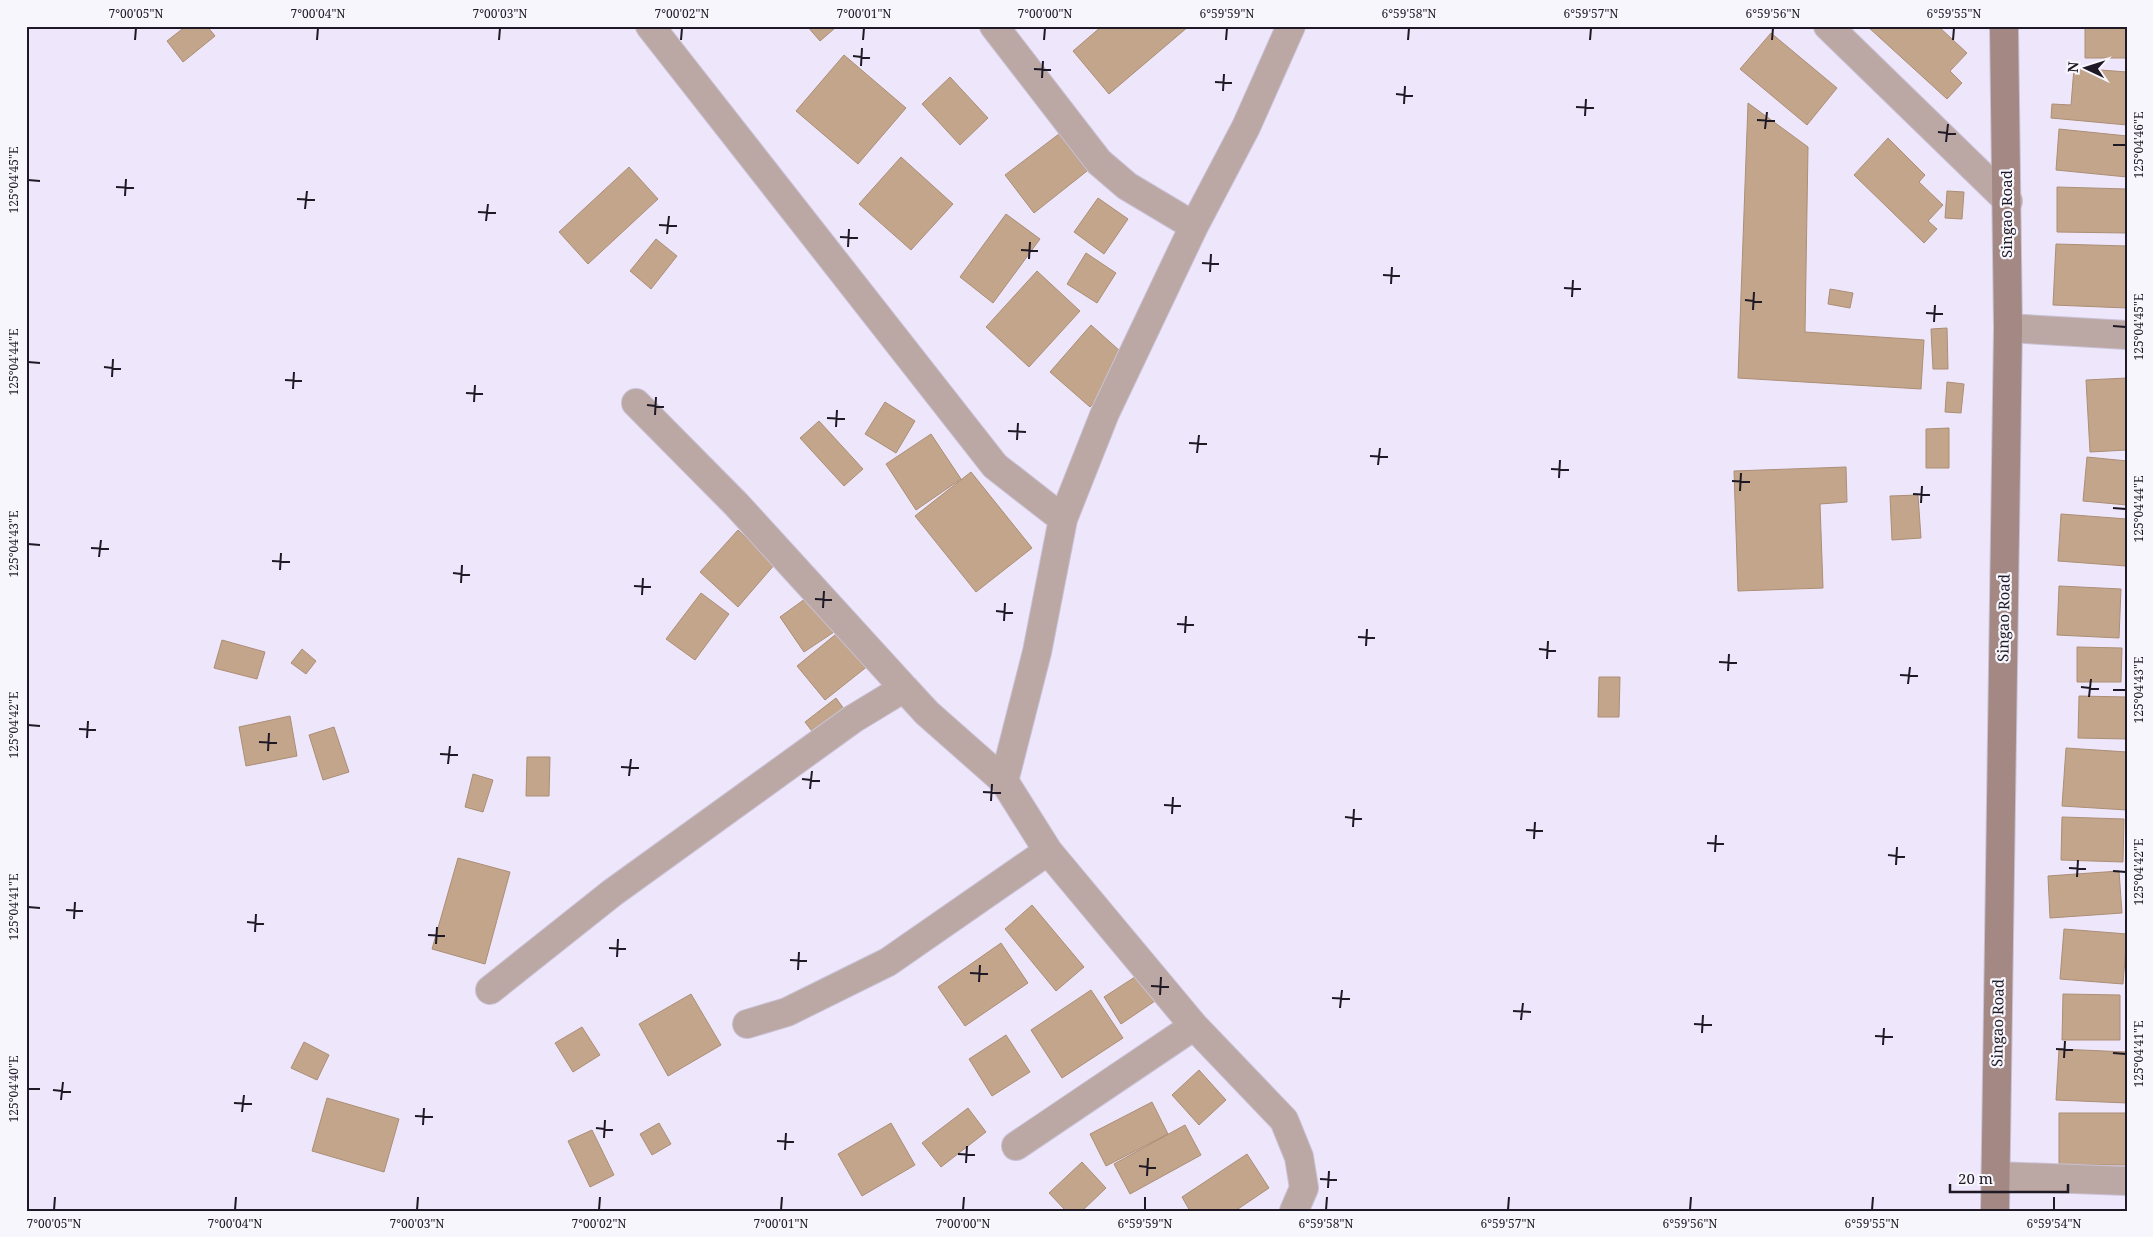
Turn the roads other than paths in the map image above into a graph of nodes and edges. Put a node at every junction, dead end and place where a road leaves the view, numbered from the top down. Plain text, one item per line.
1 (650, 26) edge
2 (994, 26) edge
3 (1291, 26) edge
4 (1828, 26) edge
5 (2004, 26) edge
6 (2008, 201) junction
7 (1194, 226) junction
8 (2008, 328) junction
9 (2127, 335) edge
10 (636, 403) dead end
11 (1063, 519) junction
12 (904, 688) junction
13 (1004, 781) junction
14 (1048, 851) junction
15 (490, 990) dead end
16 (747, 1024) dead end
17 (1194, 1026) junction
18 (1016, 1146) dead end
19 (1996, 1176) junction
20 (2127, 1181) edge
21 (1294, 1211) edge
22 (1995, 1211) edge

1 - 11 street
2 - 7 street
3 - 7 street
4 - 6 street
5 - 6 street, Singao Road
6 - 8 street, Singao Road
7 - 11 street
8 - 9 street
8 - 19 street, Singao Road
10 - 12 street
11 - 13 street
12 - 13 street
12 - 15 street
13 - 14 street
14 - 16 street
14 - 17 street
17 - 18 street
17 - 21 street
19 - 20 street
19 - 22 street, Singao Road

